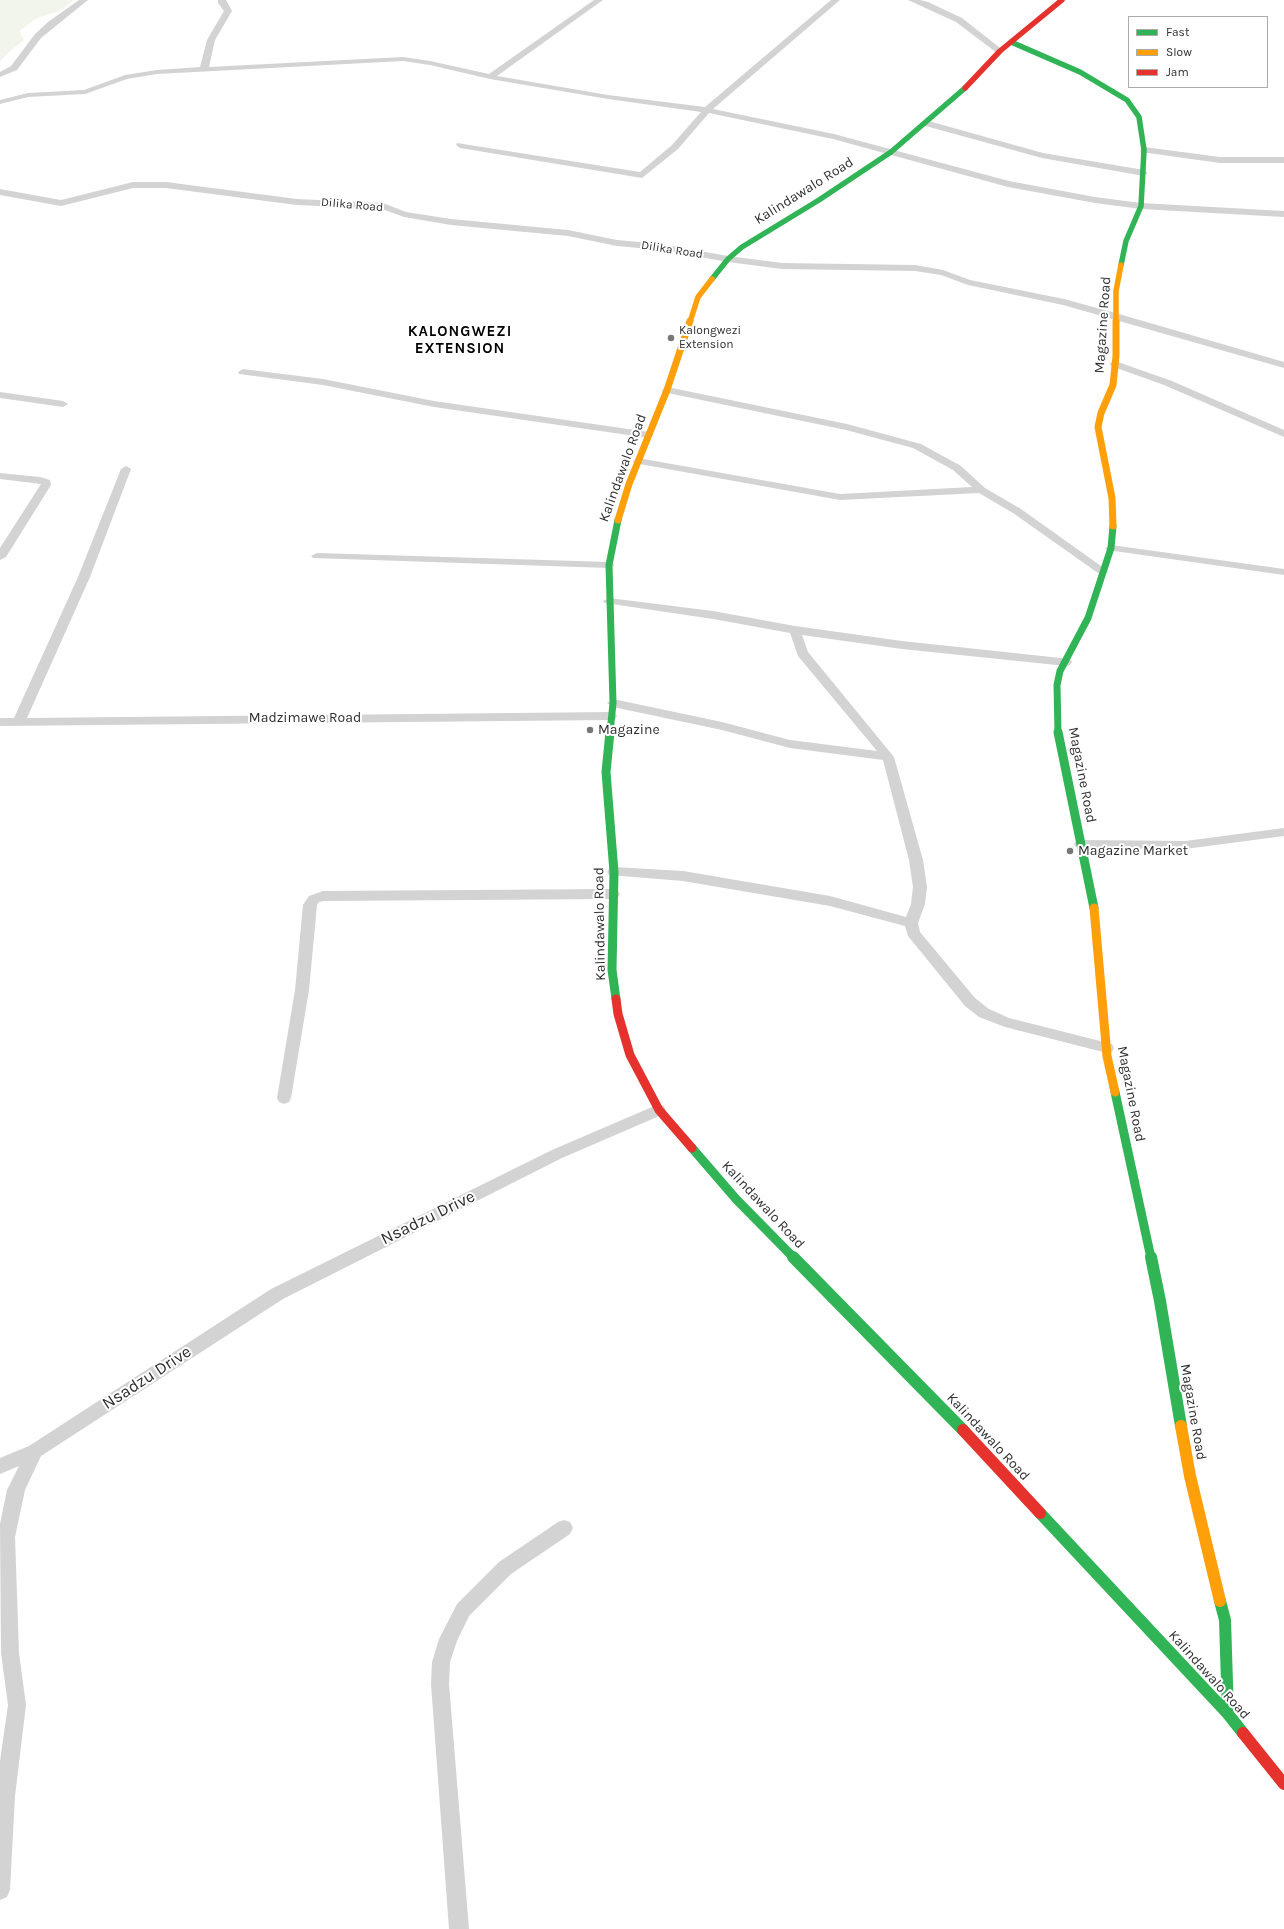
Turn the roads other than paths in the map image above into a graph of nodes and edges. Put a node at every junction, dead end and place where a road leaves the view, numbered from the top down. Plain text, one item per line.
1 (84, 0) edge
2 (222, 0) edge
3 (599, 0) edge
4 (836, 0) edge
5 (912, 0) edge
6 (1062, 0) edge
7 (1011, 42) junction
8 (1000, 51) junction
9 (204, 69) junction
10 (0, 75) edge
11 (490, 77) junction
12 (0, 102) edge
13 (707, 110) junction
14 (925, 123) junction
15 (460, 144) dead end
16 (1144, 150) junction
17 (891, 152) junction
18 (1284, 160) edge
19 (1144, 173) junction
20 (0, 192) edge
21 (1141, 206) junction
22 (1284, 214) edge
23 (728, 259) junction
24 (1116, 316) junction
25 (1115, 364) junction
26 (1284, 365) edge
27 (243, 372) dead end
28 (667, 390) junction
29 (0, 395) edge
30 (63, 404) dead end
31 (1284, 434) edge
32 (648, 436) junction
33 (638, 461) junction
34 (126, 469) dead end
35 (0, 476) edge
36 (981, 490) junction
37 (1111, 548) junction
38 (317, 556) dead end
39 (0, 557) edge
40 (609, 565) junction
41 (1102, 571) junction
42 (1284, 572) edge
43 (609, 601) junction
44 (795, 630) junction
45 (1066, 662) junction
46 (613, 703) junction
47 (611, 716) junction
48 (0, 722) edge
49 (19, 722) junction
50 (888, 757) junction
51 (1284, 832) edge
52 (1081, 844) junction
53 (614, 872) junction
54 (613, 894) junction
55 (911, 923) junction
56 (1107, 1048) junction
57 (284, 1098) dead end
58 (659, 1110) junction
59 (35, 1451) junction
60 (0, 1466) edge
61 (564, 1528) dead end
62 (1228, 1714) junction
63 (1284, 1784) edge
64 (0, 1890) edge
65 (459, 1929) edge

1 - 10 street
2 - 9 street
3 - 11 street
4 - 13 street
5 - 8 street
6 - 7 street, Kalindawalo Road
7 - 8 street, Kalindawalo Road
7 - 16 street, Magazine Road
8 - 14 street, Kalindawalo Road
9 - 11 street
9 - 12 street
11 - 13 street
13 - 15 street
13 - 17 street
14 - 17 street, Kalindawalo Road
14 - 19 street
16 - 18 street
16 - 19 street, Magazine Road
17 - 21 street
17 - 23 street, Kalindawalo Road
19 - 21 street, Magazine Road
20 - 23 street, Dilika Road
21 - 22 street
21 - 24 street, Magazine Road
23 - 24 street, Dilika Road
23 - 28 street, Kalindawalo Road
24 - 25 street, Magazine Road
24 - 26 street, Dilika Road
25 - 31 street
25 - 37 street, Magazine Road
27 - 32 street
28 - 32 street, Kalindawalo Road
28 - 36 street
29 - 30 street
32 - 33 street, Kalindawalo Road
33 - 36 street
33 - 40 street, Kalindawalo Road
34 - 49 street
35 - 39 street
36 - 41 street
37 - 41 street, Magazine Road
37 - 42 street
38 - 40 street
40 - 43 street, Kalindawalo Road
41 - 45 street, Magazine Road
43 - 44 street
43 - 46 street, Kalindawalo Road
44 - 45 street
44 - 50 street
45 - 52 street, Magazine Road
46 - 47 street, Kalindawalo Road
46 - 50 street
47 - 49 street, Madzimawe Road
47 - 53 street, Kalindawalo Road
48 - 49 street, Madzimawe Road
50 - 55 street
51 - 52 street
52 - 56 street, Magazine Road
53 - 54 street, Kalindawalo Road
53 - 55 street
54 - 57 street
54 - 58 street, Kalindawalo Road
55 - 56 street
56 - 62 street, Magazine Road
58 - 59 street, Nsadzu Drive
58 - 62 street, Kalindawalo Road
59 - 60 street, Nsadzu Drive
59 - 64 street
61 - 65 street
62 - 63 street, Kalindawalo Road

